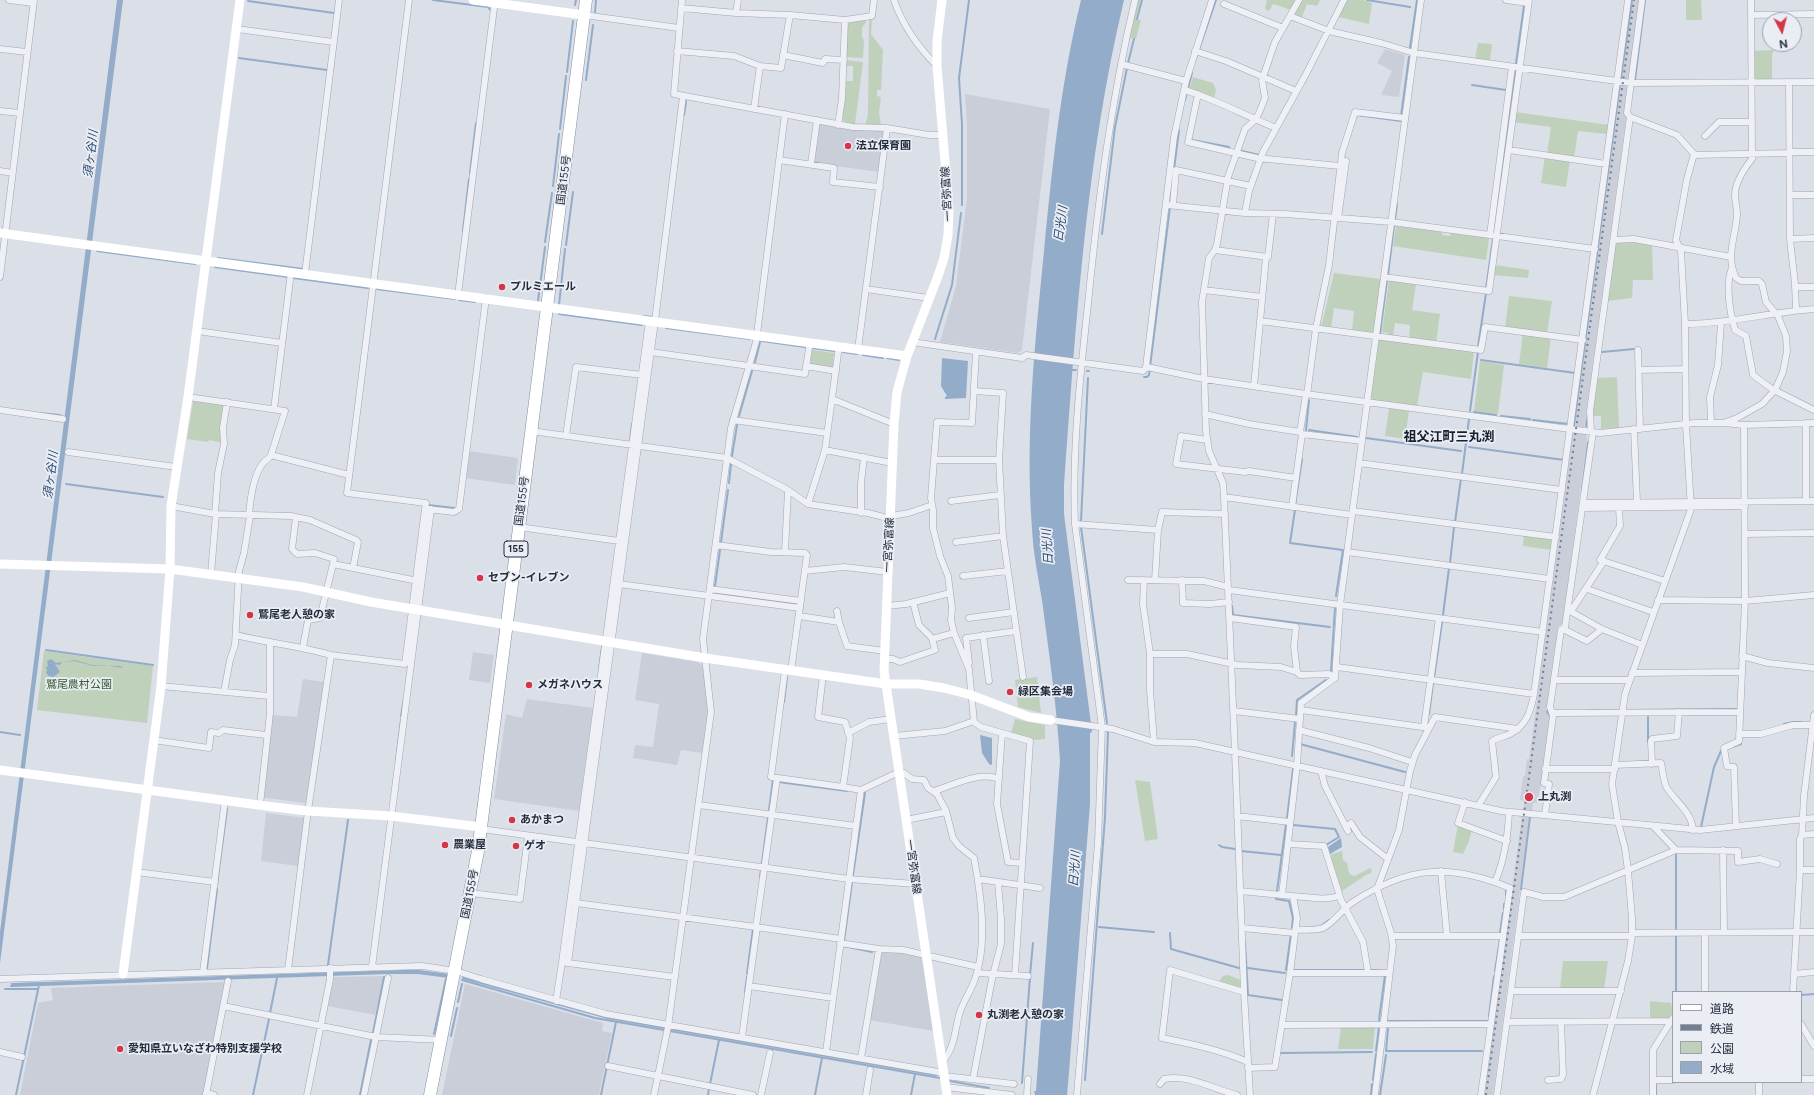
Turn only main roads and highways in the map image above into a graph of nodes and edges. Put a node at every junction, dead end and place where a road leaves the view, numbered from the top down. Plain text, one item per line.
1 (586, 0) edge
2 (430, 1095) edge

1 - 2 highway, 国道155号 / 155

